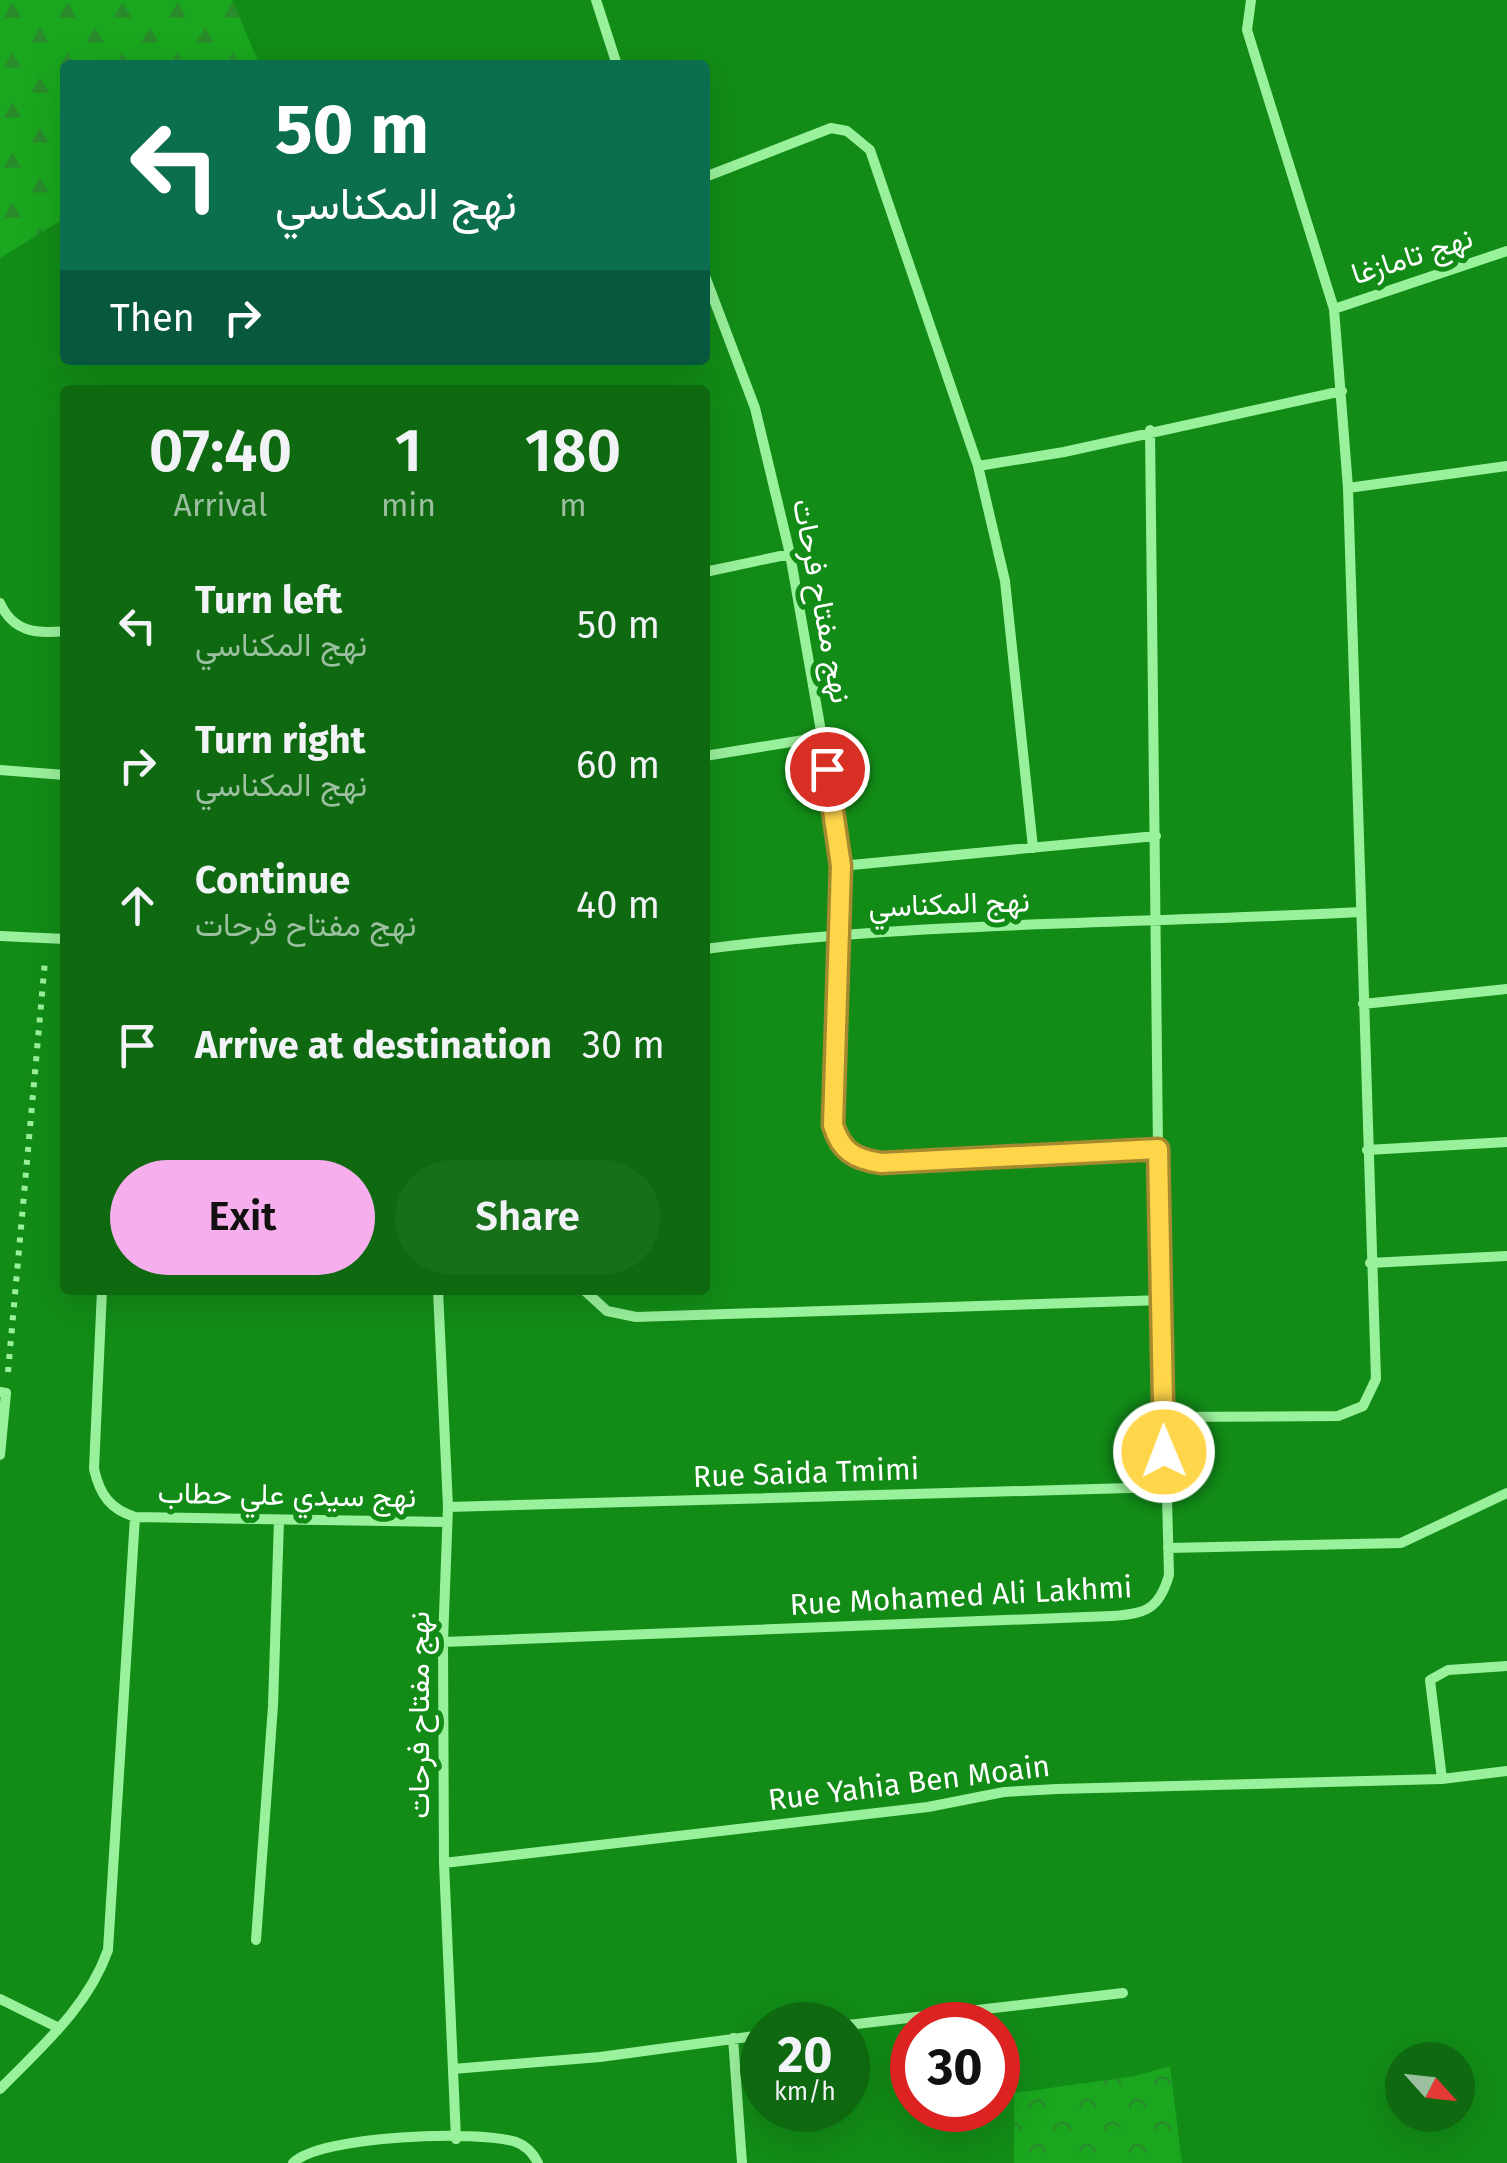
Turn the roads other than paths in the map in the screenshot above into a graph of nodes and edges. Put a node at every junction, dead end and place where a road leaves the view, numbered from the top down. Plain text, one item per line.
1 (596, 0) edge
2 (1251, 0) edge
3 (615, 60) edge
4 (710, 174) edge
5 (1507, 251) edge
6 (710, 289) edge
7 (1334, 308) junction
8 (1342, 391) junction
9 (1150, 430) junction
10 (978, 466) junction
11 (1507, 466) edge
12 (1348, 488) junction
13 (790, 554) junction
14 (710, 571) edge
15 (0, 603) edge
16 (60, 632) edge
17 (822, 737) junction
18 (710, 755) edge
19 (0, 770) edge
20 (60, 775) edge
21 (1156, 836) junction
22 (1033, 848) junction
23 (841, 866) junction
24 (1360, 912) junction
25 (1155, 924) junction
26 (837, 932) junction
27 (0, 936) edge
28 (60, 939) edge
29 (710, 948) edge
30 (1507, 990) edge
31 (1363, 1004) junction
32 (1507, 1142) edge
33 (1158, 1149) junction
34 (1368, 1150) junction
35 (1507, 1256) edge
36 (1370, 1262) junction
37 (102, 1295) edge
38 (438, 1295) edge
39 (589, 1295) edge
40 (1163, 1300) junction
41 (3, 1392) edge
42 (1164, 1417) junction
43 (0, 1455) edge
44 (1165, 1487) junction
45 (1507, 1493) edge
46 (448, 1507) junction
47 (136, 1518) junction
48 (279, 1520) junction
49 (447, 1522) junction
50 (1168, 1548) junction
51 (443, 1642) junction
52 (1507, 1666) edge
53 (1507, 1771) edge
54 (1442, 1780) junction
55 (444, 1863) junction
56 (256, 1940) dead end
57 (1123, 1994) dead end
58 (0, 2000) edge
59 (870, 2023) edge
60 (59, 2028) junction
61 (740, 2037) edge
62 (733, 2038) junction
63 (453, 2069) junction
64 (0, 2089) edge
65 (456, 2139) junction
66 (298, 2161) edge
67 (538, 2163) edge
68 (742, 2163) edge

1 - 3 street
2 - 7 street
4 - 10 street
5 - 7 street, نهج تامازغا
6 - 13 street, نهج مفتاح فرحات
7 - 8 street
8 - 9 street
8 - 12 street
9 - 10 street
9 - 21 street, Rue Mohamed Ali Lakhmi
10 - 22 street
11 - 12 street
12 - 24 street
13 - 14 street
13 - 17 street, نهج مفتاح فرحات
15 - 16 street
17 - 18 street
17 - 23 street, نهج مفتاح فرحات
19 - 20 street
21 - 22 street
21 - 25 street, Rue Mohamed Ali Lakhmi
22 - 23 street
23 - 26 street, نهج مفتاح فرحات
24 - 25 street, نهج المكناسي
24 - 31 street
25 - 26 street, نهج المكناسي
25 - 33 street, Rue Mohamed Ali Lakhmi
26 - 29 street
26 - 33 street, نهج المكناسي
27 - 28 street
30 - 31 street
31 - 34 street
32 - 34 street
33 - 40 street, Rue Mohamed Ali Lakhmi
34 - 36 street
35 - 36 street
36 - 42 street
37 - 47 street, نهج سيدي علي حطاب
38 - 46 street, نهج مفتاح فرحات
39 - 40 street
40 - 42 street, Rue Mohamed Ali Lakhmi
41 - 43 street
42 - 44 street, Rue Mohamed Ali Lakhmi
44 - 46 street, Rue Saida Tmimi
44 - 50 street, Rue Mohamed Ali Lakhmi
45 - 50 street
46 - 49 street, نهج مفتاح فرحات
47 - 48 street, نهج سيدي علي حطاب
47 - 60 street
48 - 49 street, نهج سيدي علي حطاب
48 - 56 street
49 - 51 street, نهج مفتاح فرحات
50 - 51 street, Rue Mohamed Ali Lakhmi
51 - 55 street, نهج مفتاح فرحات
52 - 54 street
53 - 54 street, Rue Yahia Ben Moain
54 - 55 street, Rue Yahia Ben Moain
55 - 63 street, نهج مفتاح فرحات
57 - 59 street
58 - 60 street
60 - 64 street
61 - 62 street
62 - 63 street
62 - 68 street
63 - 65 street, نهج مفتاح فرحات
65 - 66 street
65 - 67 street

